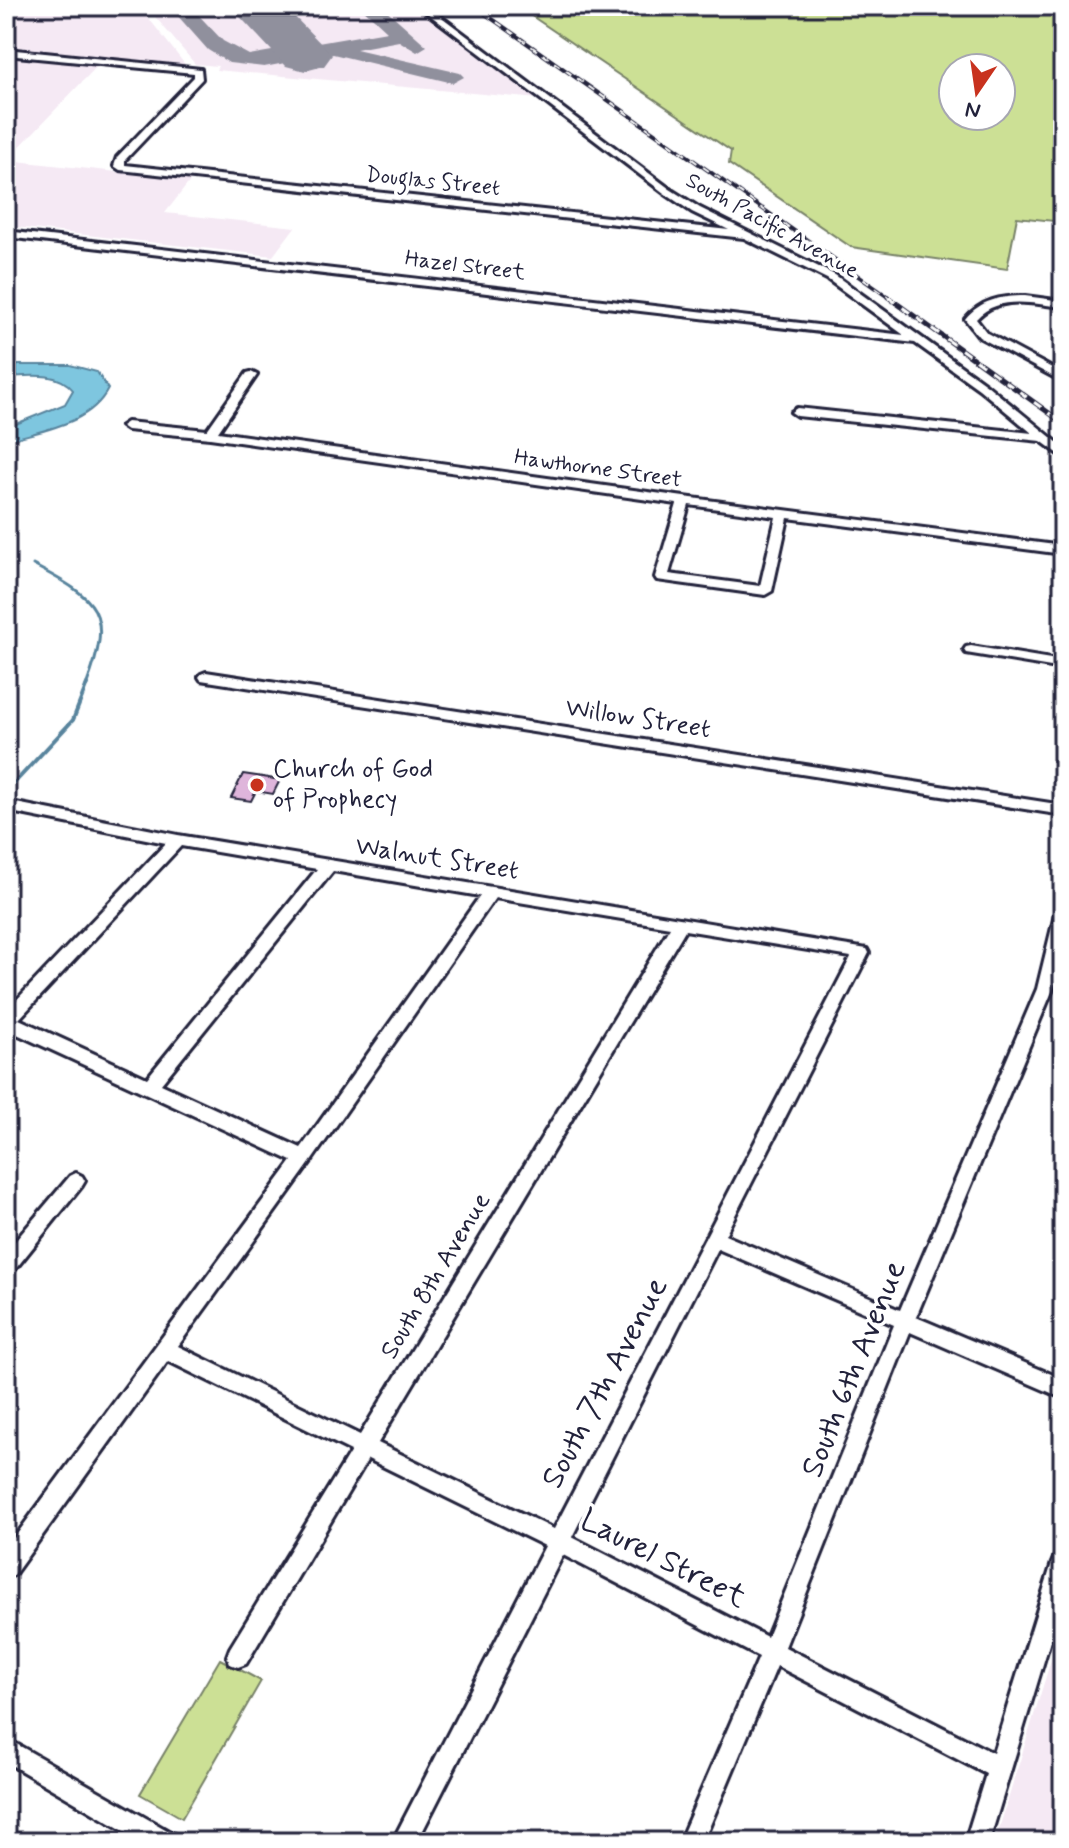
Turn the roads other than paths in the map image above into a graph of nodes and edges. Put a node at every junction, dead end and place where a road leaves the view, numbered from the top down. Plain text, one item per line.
1 (422, 6) edge
2 (6, 52) edge
3 (6, 234) edge
4 (743, 235) junction
5 (1063, 304) edge
6 (918, 340) junction
7 (251, 375) dead end
8 (1063, 379) edge
9 (797, 412) dead end
10 (127, 426) dead end
11 (210, 434) junction
12 (1046, 438) junction
13 (1063, 453) edge
14 (684, 501) junction
15 (783, 514) junction
16 (1063, 550) edge
17 (971, 650) dead end
18 (1063, 665) edge
19 (206, 677) dead end
20 (6, 806) edge
21 (1063, 810) edge
22 (178, 840) junction
23 (329, 865) junction
24 (491, 892) junction
25 (1062, 915) edge
26 (681, 923) junction
27 (861, 953) joint
28 (6, 1022) edge
29 (149, 1087) junction
30 (304, 1158) junction
31 (76, 1181) dead end
32 (714, 1239) junction
33 (6, 1266) edge
34 (905, 1321) junction
35 (164, 1349) junction
36 (1063, 1389) edge
37 (366, 1446) junction
38 (557, 1541) junction
39 (1063, 1563) edge
40 (6, 1566) edge
41 (772, 1652) junction
42 (238, 1656) dead end
43 (6, 1749) edge
44 (1000, 1769) junction
45 (134, 1834) edge
46 (166, 1842) edge
47 (404, 1842) edge
48 (691, 1842) edge
49 (977, 1842) edge

1 - 4 street, South Pacific Avenue
2 - 4 street, Douglas Street
3 - 6 street, Hazel Street
4 - 6 street, South Pacific Avenue
5 - 8 street
6 - 12 street, South Pacific Avenue
7 - 11 street
9 - 12 street
10 - 11 street, Hawthorne Street
11 - 14 street, Hawthorne Street
12 - 13 street, South Pacific Avenue
14 - 15 street, Hawthorne Street
14 - 15 street
15 - 16 street, Hawthorne Street
17 - 18 street
19 - 21 street, Willow Street
20 - 22 street, Walnut Street
22 - 23 street, Walnut Street
22 - 28 street
23 - 24 street, Walnut Street
23 - 29 street
24 - 26 street, Walnut Street
24 - 30 street
25 - 34 street, South 6th Avenue
26 - 27 street, Walnut Street
26 - 37 street, South 8th Avenue
27 - 32 street, South 7th Avenue
28 - 29 street
29 - 30 street
30 - 35 street
31 - 33 street
32 - 34 street
32 - 38 street, South 7th Avenue
34 - 36 street
34 - 41 street, South 6th Avenue
35 - 37 street, Laurel Street
35 - 40 street
37 - 38 street, Laurel Street
37 - 42 street, South 8th Avenue
38 - 41 street, Laurel Street
38 - 47 street, South 7th Avenue
39 - 44 street
41 - 44 street, Laurel Street
41 - 48 street, South 6th Avenue
43 - 45 street
44 - 49 street
45 - 46 street

